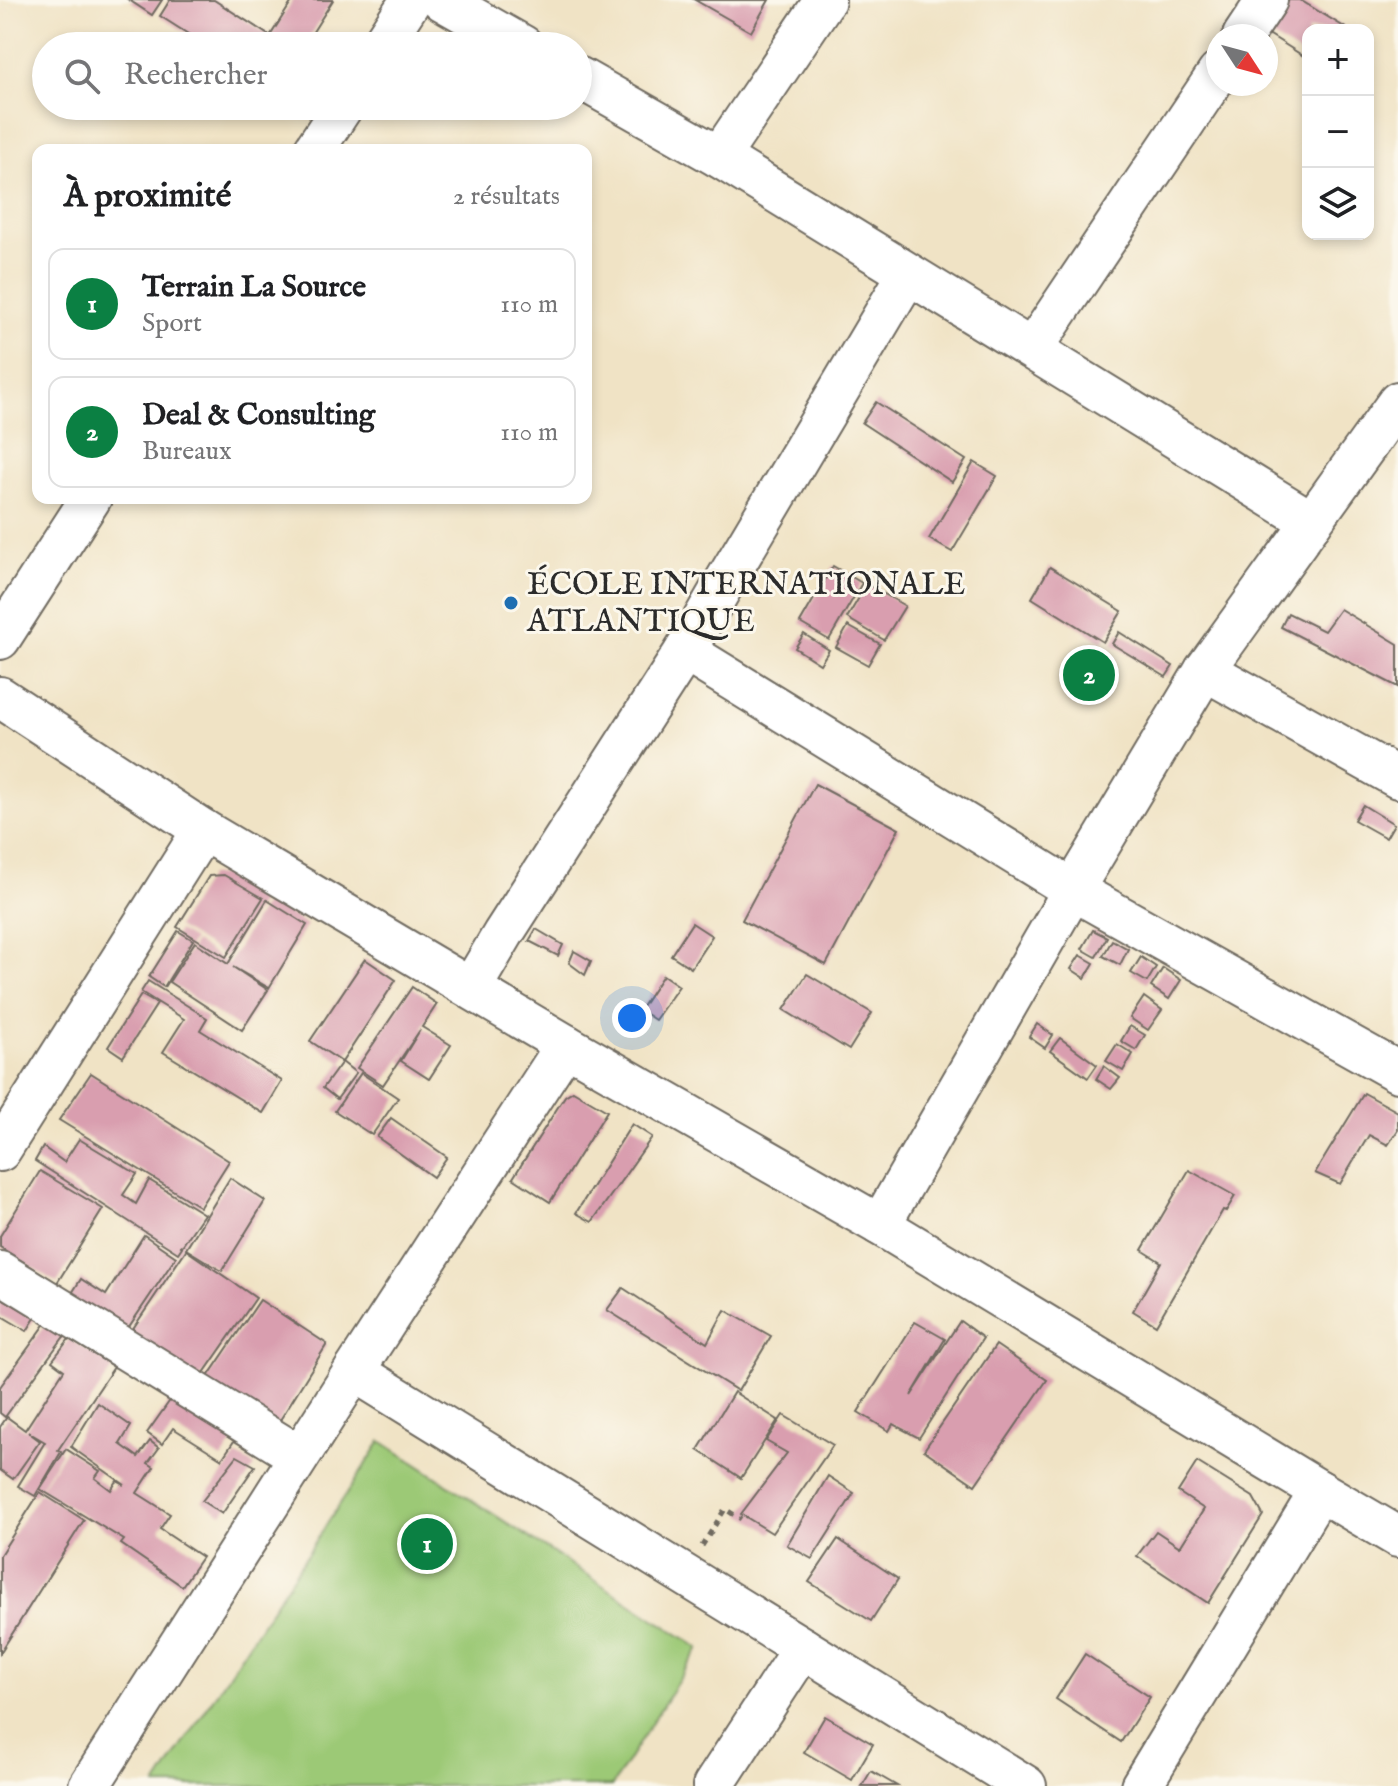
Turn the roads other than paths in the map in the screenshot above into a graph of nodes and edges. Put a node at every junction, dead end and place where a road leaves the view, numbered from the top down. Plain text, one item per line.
1 (411, 0) edge
2 (442, 0) edge
3 (825, 0) edge
4 (1267, 0) edge
5 (1251, 24) edge
6 (390, 32) edge
7 (498, 32) edge
8 (592, 85) edge
9 (1206, 91) edge
10 (334, 120) edge
11 (318, 144) edge
12 (719, 157) junction
13 (908, 274) junction
14 (1033, 348) junction
15 (1398, 402) edge
16 (87, 504) edge
17 (1312, 522) junction
18 (0, 639) edge
19 (685, 651) junction
20 (1205, 670) junction
21 (0, 697) edge
22 (1398, 778) edge
23 (203, 830) junction
24 (1073, 890) junction
25 (471, 988) junction
26 (566, 1045) junction
27 (1398, 1072) edge
28 (0, 1151) edge
29 (880, 1225) junction
30 (0, 1272) edge
31 (354, 1371) junction
32 (299, 1456) junction
33 (1320, 1491) junction
34 (1398, 1537) edge
35 (803, 1648) junction
36 (89, 1786) edge
37 (713, 1786) edge
38 (1026, 1786) edge
39 (1141, 1786) edge

1 - 6 street
2 - 7 street
3 - 12 street
4 - 5 street
8 - 12 street
9 - 14 street
10 - 11 street
12 - 13 street
13 - 14 street
13 - 19 street
14 - 17 street
15 - 17 street
16 - 18 street
17 - 20 street
19 - 24 street
19 - 25 street
20 - 22 street
20 - 24 street
21 - 23 street
23 - 25 street
23 - 28 street
24 - 27 street
24 - 29 street
25 - 26 street
26 - 29 street
26 - 31 street
29 - 33 street
30 - 32 street
31 - 32 street
31 - 35 street
32 - 36 street
33 - 34 street
33 - 39 street
35 - 37 street
35 - 38 street

